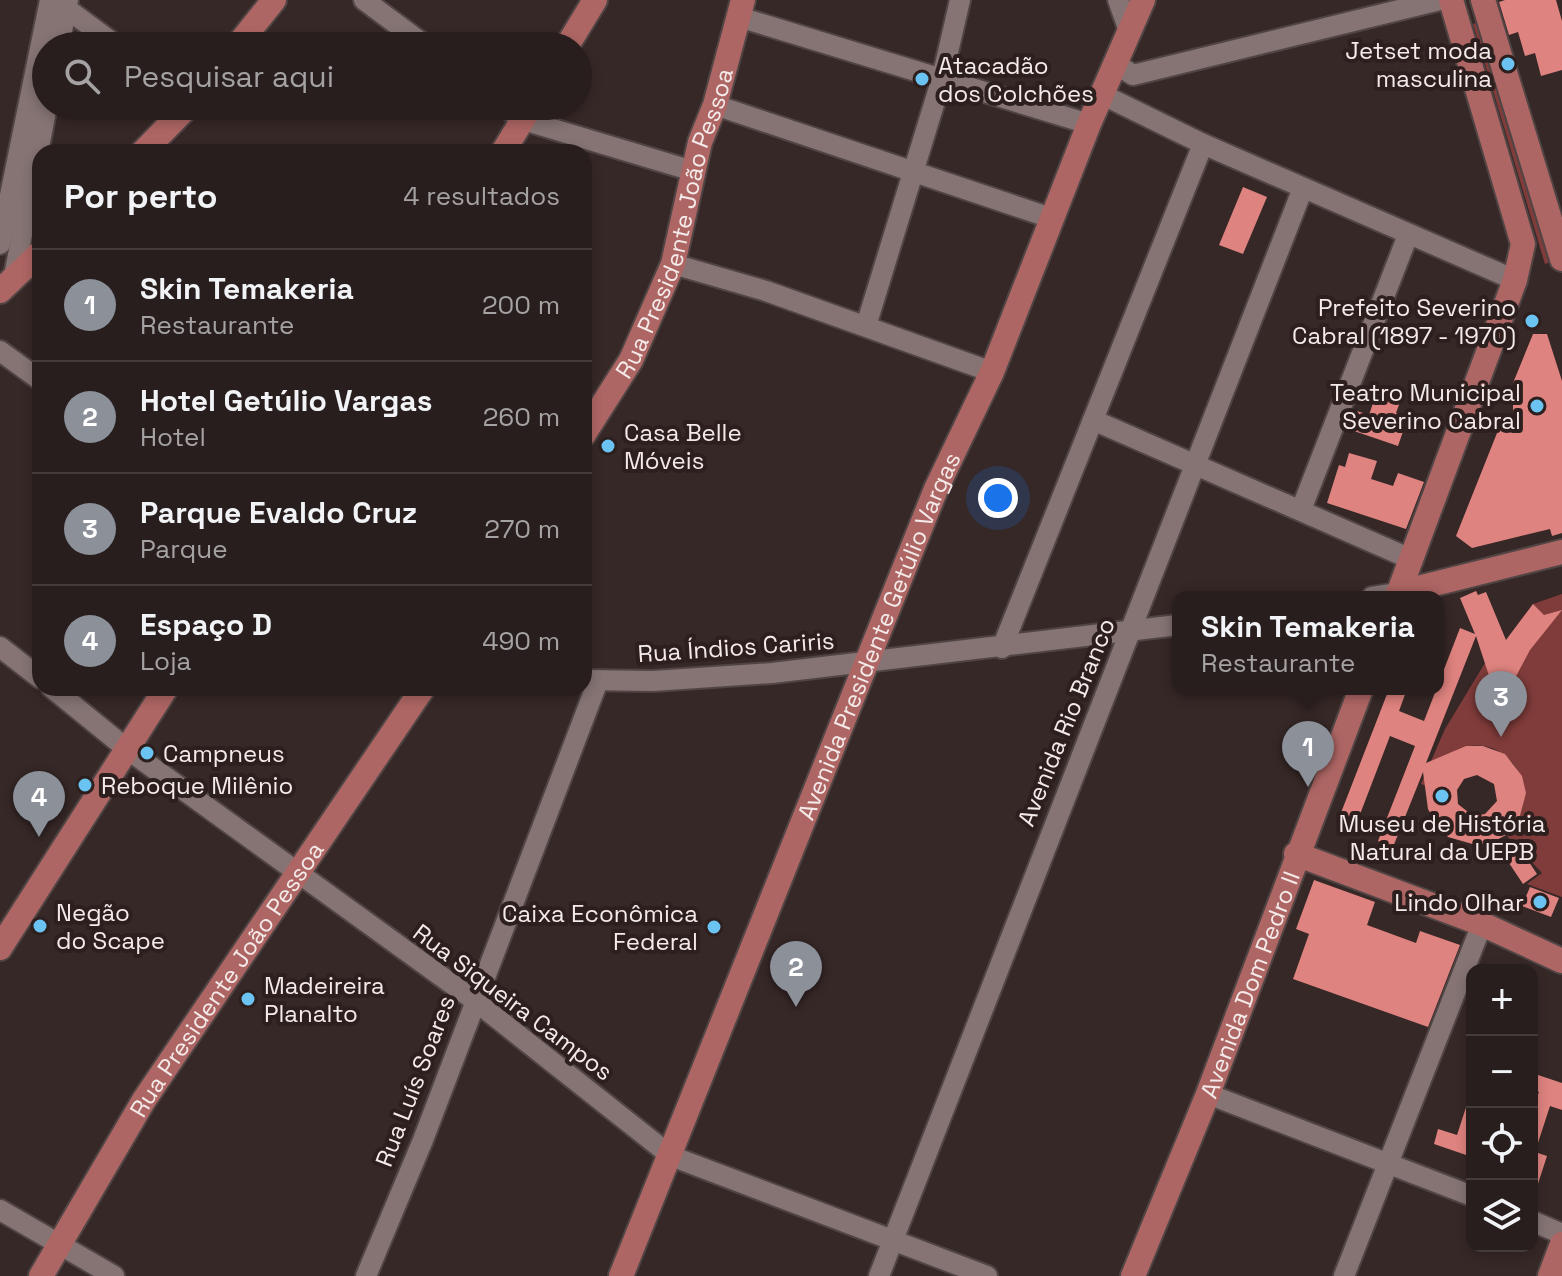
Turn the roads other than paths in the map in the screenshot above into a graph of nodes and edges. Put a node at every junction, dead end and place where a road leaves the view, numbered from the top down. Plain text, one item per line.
1 (274, 0) edge
2 (364, 0) edge
3 (595, 0) edge
4 (960, 0) edge
5 (1118, 0) edge
6 (1143, 0) edge
7 (1440, 0) edge
8 (1451, 0) edge
9 (1483, 0) edge
10 (60, 2) edge
11 (741, 9) edge
12 (1129, 31) junction
13 (53, 32) edge
14 (59, 32) edge
15 (99, 32) edge
16 (248, 32) edge
17 (407, 32) edge
18 (576, 32) edge
19 (1124, 69) junction
20 (942, 78) junction
21 (1111, 99) junction
22 (715, 105) junction
23 (32, 115) edge
24 (44, 120) edge
25 (174, 120) edge
26 (515, 120) edge
27 (545, 120) edge
28 (1089, 124) junction
29 (39, 144) edge
30 (151, 144) edge
31 (506, 144) edge
32 (1203, 144) junction
33 (693, 171) junction
34 (914, 172) junction
35 (32, 177) edge
36 (1303, 188) junction
37 (24, 215) junction
38 (1051, 218) junction
39 (32, 228) edge
40 (1408, 235) junction
41 (0, 244) edge
42 (1562, 259) edge
43 (32, 261) edge
44 (673, 264) junction
45 (1515, 280) junction
46 (4, 291) edge
47 (866, 326) junction
48 (0, 351) edge
49 (992, 372) junction
50 (32, 374) edge
51 (1093, 420) junction
52 (592, 421) edge
53 (1196, 465) junction
54 (1301, 510) junction
55 (1562, 552) edge
56 (1413, 560) junction
57 (1400, 591) edge
58 (1413, 591) edge
59 (1172, 626) edge
60 (1130, 631) junction
61 (0, 647) edge
62 (1002, 648) junction
63 (866, 664) junction
64 (32, 672) edge
65 (592, 680) edge
66 (1359, 695) edge
67 (62, 696) edge
68 (161, 696) edge
69 (417, 696) edge
70 (585, 696) edge
71 (127, 749) junction
72 (1296, 854) junction
73 (296, 872) junction
74 (1482, 924) junction
75 (0, 948) edge
76 (1562, 961) edge
77 (474, 1000) junction
78 (1208, 1094) junction
79 (671, 1156) junction
80 (1387, 1164) junction
81 (1466, 1194) edge
82 (0, 1210) edge
83 (1538, 1224) edge
84 (1562, 1234) edge
85 (892, 1241) junction
86 (1562, 1244) edge
87 (59, 1246) junction
88 (41, 1276) edge
89 (114, 1276) edge
90 (366, 1276) edge
91 (621, 1276) edge
92 (879, 1276) edge
93 (987, 1276) edge
94 (1133, 1276) edge
95 (1344, 1276) edge
96 (1550, 1276) edge

1 - 16 main road
2 - 17 street
3 - 18 main road
4 - 20 street
5 - 12 street
6 - 12 main road, Avenida Presidente Getúlio Vargas
7 - 19 street
8 - 45 main road
9 - 42 main road
10 - 13 street
10 - 14 street
10 - 15 street
11 - 20 street
11 - 22 main road, Rua Presidente João Pessoa
12 - 19 main road, Avenida Presidente Getúlio Vargas
19 - 21 main road, Avenida Presidente Getúlio Vargas
20 - 28 street
20 - 34 street
21 - 28 main road, Avenida Presidente Getúlio Vargas
21 - 32 street
22 - 33 main road, Rua Presidente João Pessoa
22 - 34 street
23 - 41 street
24 - 29 street
25 - 30 main road
26 - 31 main road
27 - 33 street
28 - 38 main road, Avenida Presidente Getúlio Vargas
32 - 36 street
32 - 51 street
33 - 44 main road, Rua Presidente João Pessoa
34 - 38 street
34 - 47 street
35 - 37 street
36 - 40 street
36 - 53 street, Avenida Rio Branco
37 - 39 street
37 - 46 street
38 - 49 main road, Avenida Presidente Getúlio Vargas
40 - 45 street
40 - 54 street
43 - 46 main road
44 - 47 street
44 - 52 main road, Rua Presidente João Pessoa
45 - 56 main road
47 - 49 street
48 - 50 street
49 - 63 main road, Avenida Presidente Getúlio Vargas
51 - 53 street
51 - 62 street
53 - 54 street
53 - 60 street, Avenida Rio Branco
54 - 56 street
55 - 58 main road
56 - 57 main road
59 - 60 street, Rua Índios Cariris
60 - 62 street, Rua Índios Cariris
60 - 85 street, Avenida Rio Branco
61 - 64 street
62 - 63 street, Rua Índios Cariris
63 - 65 street, Rua Índios Cariris
63 - 79 main road, Avenida Presidente Getúlio Vargas
66 - 72 main road, Avenida Dom Pedro II
67 - 71 street, Rua Siqueira Campos
68 - 71 main road
69 - 73 main road, Rua Presidente João Pessoa
70 - 77 street, Rua Luís Soares
71 - 73 street, Rua Siqueira Campos
71 - 75 main road
72 - 74 main road
72 - 78 main road, Avenida Dom Pedro II
73 - 77 street, Rua Siqueira Campos
73 - 87 main road, Rua Presidente João Pessoa
74 - 76 main road
74 - 80 street
77 - 79 street, Rua Siqueira Campos
77 - 90 street, Rua Luís Soares
78 - 80 street
78 - 94 main road, Avenida Dom Pedro II
79 - 85 street, Rua Siqueira Campos
79 - 91 main road, Avenida Presidente Getúlio Vargas
80 - 81 street
80 - 95 street
82 - 87 street
83 - 84 street
85 - 92 street, Avenida Rio Branco
85 - 93 street, Rua Siqueira Campos
86 - 96 main road
87 - 88 main road, Rua Presidente João Pessoa
87 - 89 street

